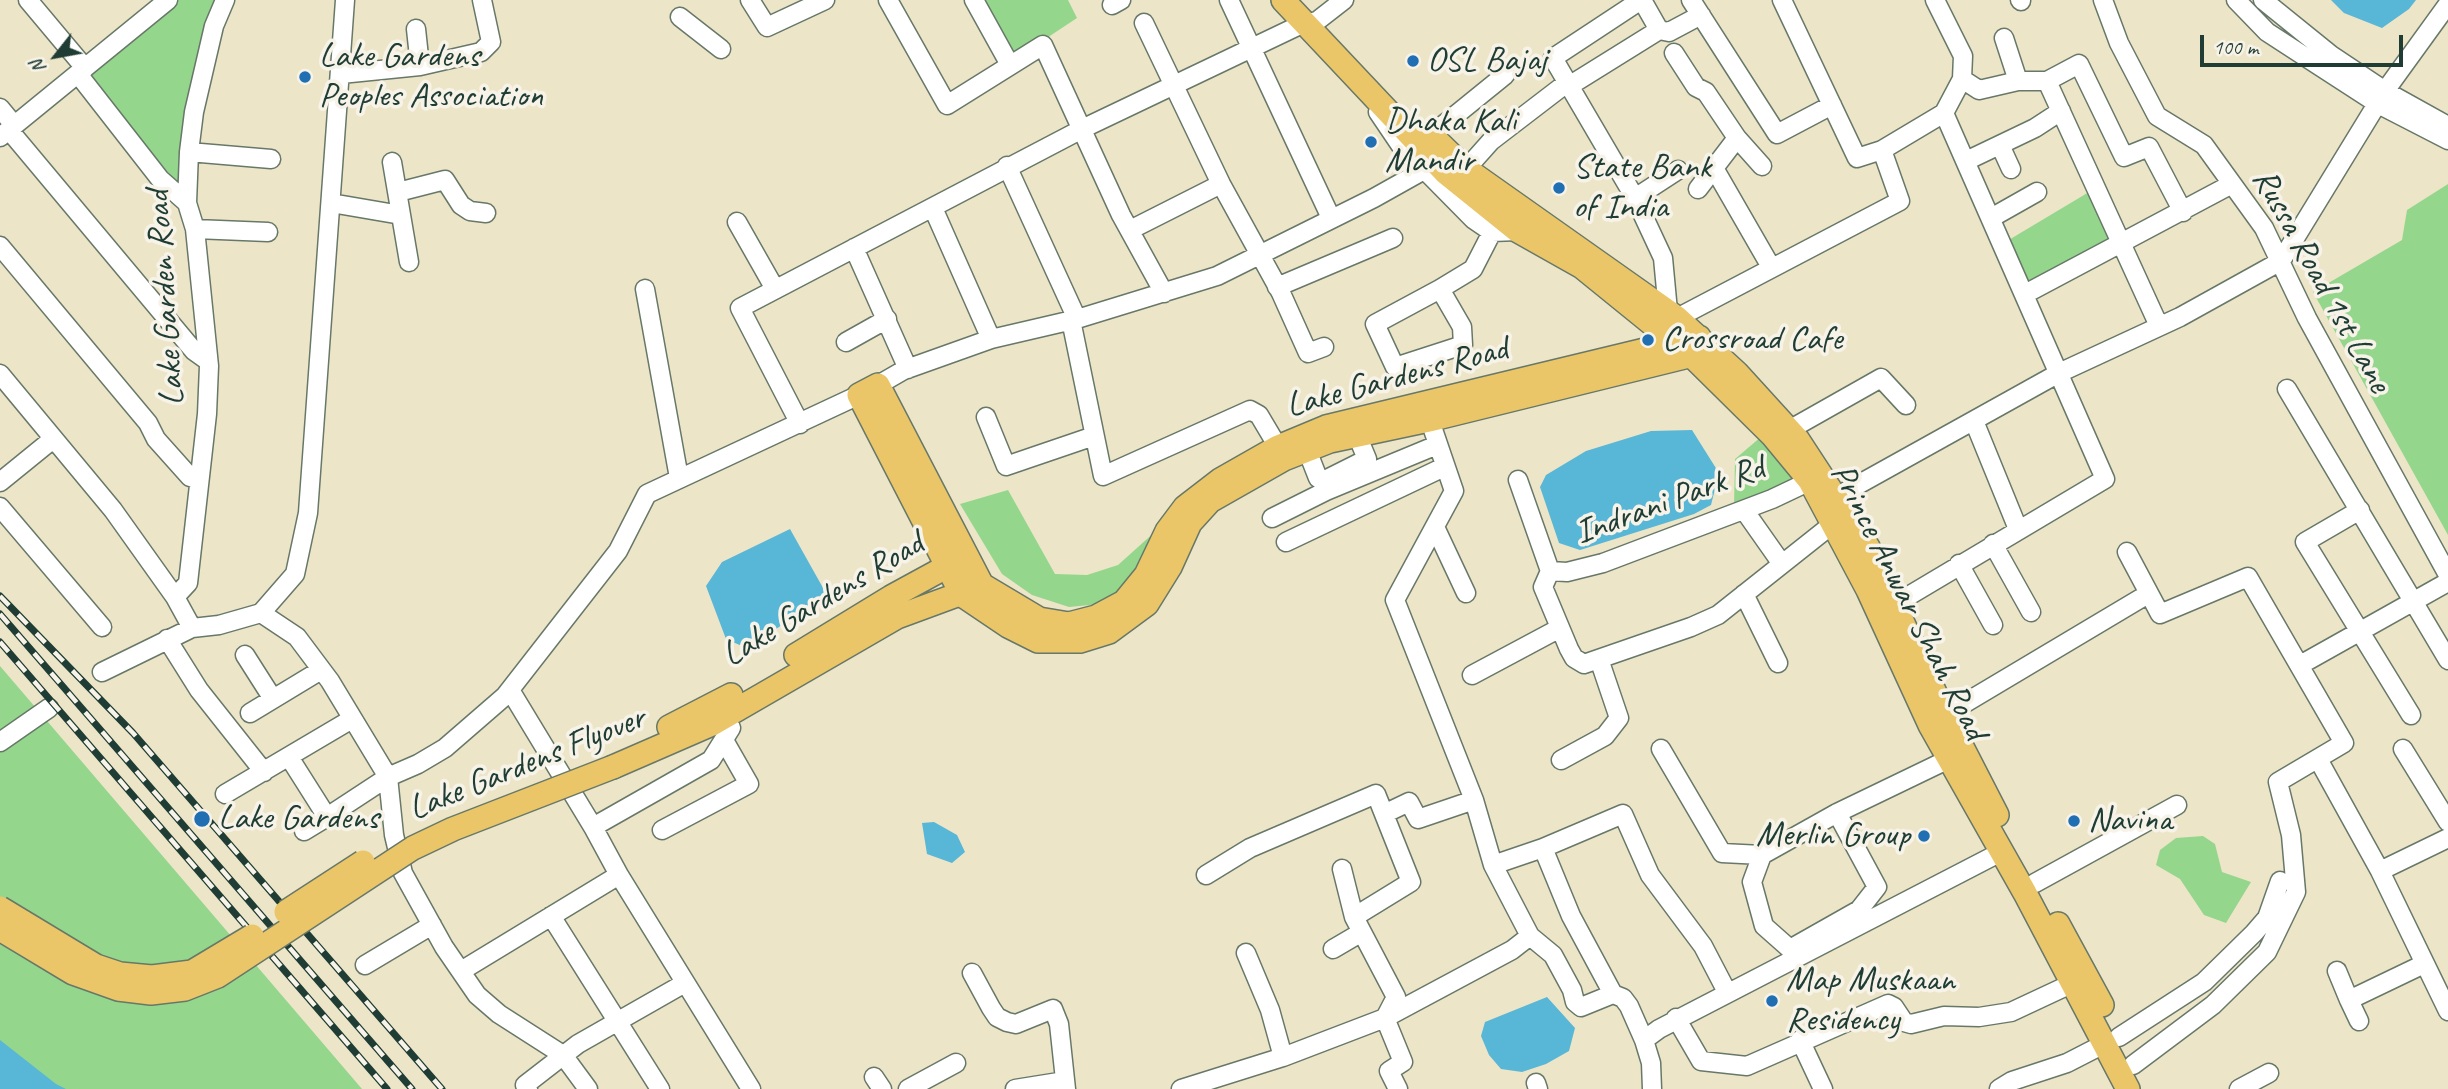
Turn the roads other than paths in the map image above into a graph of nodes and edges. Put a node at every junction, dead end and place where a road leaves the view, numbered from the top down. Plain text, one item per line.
1 (28, 0) edge
2 (225, 0) edge
3 (345, 0) edge
4 (482, 0) edge
5 (750, 0) edge
6 (825, 0) edge
7 (888, 0) edge
8 (974, 0) edge
9 (1228, 0) edge
10 (1283, 0) edge
11 (1301, 0) edge
12 (1343, 0) edge
13 (1641, 0) edge
14 (1782, 0) edge
15 (1935, 0) edge
16 (2103, 0) edge
17 (2235, 0) edge
18 (2263, 0) edge
19 (160, 2) edge
20 (2448, 4) edge
21 (1696, 7) edge
22 (680, 17) dead end
23 (1144, 23) dead end
24 (1310, 23) junction
25 (415, 29) dead end
26 (1659, 30) junction
27 (2004, 38) dead end
28 (721, 49) dead end
29 (1254, 49) junction
30 (1674, 53) dead end
31 (1010, 65) junction
32 (420, 66) junction
33 (81, 71) junction
34 (341, 74) junction
35 (1505, 75) dead end
36 (1962, 79) junction
37 (2018, 81) junction
38 (2047, 81) junction
39 (1569, 84) junction
40 (1363, 85) junction
41 (1175, 86) junction
42 (2382, 98) junction
43 (1832, 105) junction
44 (0, 108) edge
45 (2062, 111) junction
46 (1944, 113) junction
47 (2448, 126) edge
48 (1084, 128) junction
49 (8, 131) edge
50 (1777, 134) junction
51 (1431, 135) junction
52 (2448, 140) edge
53 (1743, 144) junction
54 (2000, 145) junction
55 (1882, 150) junction
56 (189, 152) junction
57 (271, 159) dead end
58 (1966, 161) junction
59 (392, 162) dead end
60 (1007, 166) junction
61 (1762, 166) dead end
62 (1714, 168) junction
63 (1466, 169) junction
64 (2011, 169) dead end
65 (1424, 170) junction
66 (1678, 170) dead end
67 (1222, 184) junction
68 (2232, 184) junction
69 (1698, 189) dead end
70 (398, 192) junction
71 (2037, 192) dead end
72 (1635, 198) junction
73 (331, 202) junction
74 (187, 203) junction
75 (933, 208) junction
76 (2183, 212) junction
77 (485, 213) dead end
78 (401, 215) junction
79 (1331, 218) junction
80 (1991, 218) junction
81 (737, 222) dead end
82 (195, 229) junction
83 (1129, 230) junction
84 (1518, 231) junction
85 (268, 232) dead end
86 (1492, 232) junction
87 (1393, 238) dead end
88 (2123, 243) junction
89 (0, 246) edge
90 (854, 248) junction
91 (1259, 254) junction
92 (2281, 261) junction
93 (409, 262) dead end
94 (1770, 268) junction
95 (1277, 286) junction
96 (645, 289) dead end
97 (775, 289) junction
98 (1440, 289) junction
99 (1164, 293) junction
100 (2025, 294) junction
101 (1673, 315) junction
102 (887, 319) junction
103 (1074, 319) junction
104 (2159, 326) junction
105 (992, 339) junction
106 (846, 342) dead end
107 (1324, 347) dead end
108 (1695, 347) junction
109 (208, 361) junction
110 (908, 369) junction
111 (2059, 373) junction
112 (0, 374) edge
113 (2287, 389) dead end
114 (868, 390) junction
115 (1906, 405) dead end
116 (1426, 412) junction
117 (986, 417) dead end
118 (1973, 421) junction
119 (800, 424) junction
120 (1789, 430) junction
121 (1357, 435) junction
122 (1094, 436) junction
123 (53, 439) junction
124 (1437, 445) junction
125 (1278, 447) junction
126 (1307, 450) junction
127 (1444, 467) junction
128 (679, 478) junction
129 (199, 479) junction
130 (1518, 480) dead end
131 (1810, 481) junction
132 (0, 482) edge
133 (1836, 497) junction
134 (0, 507) edge
135 (1744, 510) junction
136 (2360, 510) junction
137 (1272, 518) dead end
138 (1834, 523) junction
139 (1435, 527) junction
140 (2018, 529) junction
141 (1286, 542) dead end
142 (1993, 544) junction
143 (2127, 552) dead end
144 (956, 562) junction
145 (1959, 564) junction
146 (1782, 565) junction
147 (1550, 571) junction
148 (2448, 575) edge
149 (2448, 582) edge
150 (972, 590) junction
151 (1466, 593) dead end
152 (1744, 594) junction
153 (2148, 594) junction
154 (175, 597) junction
155 (2412, 602) junction
156 (1895, 604) junction
157 (2031, 612) dead end
158 (261, 613) junction
159 (1993, 625) dead end
160 (103, 627) dead end
161 (192, 628) junction
162 (1560, 628) junction
163 (2359, 631) junction
164 (167, 639) junction
165 (245, 655) dead end
166 (1599, 659) junction
167 (2448, 660) edge
168 (1778, 663) dead end
169 (2300, 665) junction
170 (321, 670) junction
171 (102, 672) dead end
172 (1472, 674) dead end
173 (510, 690) junction
174 (274, 699) junction
175 (49, 708) dead end
176 (250, 713) dead end
177 (1938, 713) junction
178 (2411, 715) dead end
179 (352, 719) junction
180 (719, 726) junction
181 (0, 742) edge
182 (2403, 748) dead end
183 (1661, 749) dead end
184 (289, 757) junction
185 (1949, 759) junction
186 (2318, 759) junction
187 (609, 760) junction
188 (1561, 761) dead end
189 (264, 772) junction
190 (388, 777) junction
191 (225, 794) dead end
192 (1474, 800) junction
193 (2177, 805) dead end
194 (1386, 813) junction
195 (1837, 813) junction
196 (327, 817) junction
197 (2448, 822) edge
198 (593, 827) junction
199 (304, 831) dead end
200 (662, 831) dead end
201 (2448, 838) edge
202 (1543, 848) junction
203 (2001, 852) junction
204 (1762, 855) junction
205 (1493, 865) junction
206 (1342, 869) dead end
207 (2380, 871) junction
208 (619, 875) junction
209 (1206, 875) dead end
210 (2280, 881) dead end
211 (2035, 883) junction
212 (0, 908) edge
213 (551, 916) junction
214 (432, 925) junction
215 (1358, 925) junction
216 (0, 929) edge
217 (1530, 936) junction
218 (1333, 949) dead end
219 (1246, 953) dead end
220 (2424, 964) junction
221 (365, 965) dead end
222 (461, 971) junction
223 (2337, 971) dead end
224 (972, 973) dead end
225 (685, 983) junction
226 (2073, 983) junction
227 (1727, 992) junction
228 (1613, 994) junction
229 (2349, 1000) junction
230 (2448, 1010) edge
231 (1385, 1018) junction
232 (1676, 1018) junction
233 (617, 1020) junction
234 (2359, 1021) dead end
235 (1644, 1040) junction
236 (1800, 1040) junction
237 (2112, 1040) junction
238 (563, 1055) junction
239 (1283, 1057) junction
240 (956, 1063) dead end
241 (2133, 1065) junction
242 (2269, 1073) dead end
243 (1065, 1085) edge
244 (1192, 1088) edge
245 (528, 1089) edge
246 (588, 1089) edge
247 (660, 1089) edge
248 (751, 1089) edge
249 (908, 1089) edge
250 (1015, 1089) edge
251 (1398, 1089) edge
252 (1652, 1089) edge
253 (1823, 1089) edge
254 (1999, 1089) edge
255 (2128, 1089) edge
256 (2144, 1089) edge
257 (2239, 1089) edge

1 - 33 street
2 - 56 street, Lake Garden Road
3 - 34 street
4 - 32 street
5 - 6 street
7 - 31 street
8 - 31 street
9 - 29 street
10 - 24 main road, Prince Anwar Shah Road
11 - 24 main road, Prince Anwar Shah Road
12 - 24 street
13 - 26 street
13 - 39 street
14 - 43 street
15 - 36 street
16 - 68 street, Russa Road 1st Lane
17 - 42 street
18 - 42 street
19 - 33 street
20 - 42 street
21 - 26 street
21 - 50 street
22 - 28 street
23 - 41 street
24 - 29 street
24 - 40 main road, Prince Anwar Shah Road
24 - 51 main road, Prince Anwar Shah Road
25 - 32 street
26 - 39 street
27 - 37 street
29 - 41 street
29 - 79 street
30 - 53 street
31 - 48 street
32 - 34 street
33 - 49 street
33 - 74 street
34 - 73 street
35 - 51 street
36 - 37 street
36 - 46 street
37 - 38 street
38 - 45 street
38 - 76 street
39 - 63 street
39 - 72 street
40 - 65 street
40 - 84 main road, Prince Anwar Shah Road
41 - 48 street
41 - 67 street
42 - 47 street
42 - 52 street
42 - 92 street
43 - 50 street
43 - 55 street
44 - 49 street
45 - 54 street
45 - 88 street
46 - 55 street
46 - 58 street
48 - 60 street
48 - 83 street
49 - 109 street
50 - 53 street
51 - 63 main road, Prince Anwar Shah Road
53 - 61 street
53 - 62 street
54 - 58 street
54 - 64 street
55 - 94 street
56 - 57 street
56 - 74 street, Lake Garden Road
58 - 80 street
59 - 70 street
60 - 75 street
60 - 103 street
62 - 69 street
62 - 94 street
63 - 101 main road, Prince Anwar Shah Road
65 - 79 street
65 - 86 street
66 - 72 street
67 - 83 street
67 - 91 street
68 - 76 street
68 - 92 street, Russa Road 1st Lane
70 - 77 street
70 - 78 street
71 - 80 street
72 - 101 street
73 - 78 street
73 - 158 street
74 - 82 street, Lake Garden Road
75 - 90 street
75 - 105 street
76 - 88 street
78 - 93 street
79 - 91 street
80 - 100 street
81 - 97 street
82 - 85 street
82 - 109 street, Lake Garden Road
83 - 99 street
84 - 86 street
84 - 108 main road, Prince Anwar Shah Road
86 - 98 street
87 - 95 street
88 - 100 street
88 - 104 street
89 - 129 street
90 - 97 street
90 - 102 street
91 - 95 street
91 - 99 street
92 - 104 street
92 - 148 street, Russa Road 1st Lane
94 - 101 street
95 - 107 street
96 - 128 street
97 - 119 street
98 - 98 street
99 - 103 street
100 - 111 street
101 - 108 main road, Prince Anwar Shah Road
102 - 106 street
102 - 110 street
103 - 105 street
103 - 122 street
104 - 111 street
105 - 110 street
108 - 116 main road, Lake Gardens Road
108 - 120 main road, Prince Anwar Shah Road
108 - 131 main road, Prince Anwar Shah Road
109 - 129 street, Lake Garden Road
110 - 114 street
111 - 118 street
111 - 140 street
112 - 123 street
113 - 136 street
114 - 119 street
114 - 144 main road
115 - 120 street
116 - 121 main road, Lake Gardens Road
116 - 124 street
116 - 125 main road, Lake Gardens Road
117 - 122 street
118 - 133 street
118 - 140 street
119 - 128 street
120 - 133 main road, Prince Anwar Shah Road
121 - 126 main road, Lake Gardens Road
121 - 126 street
122 - 125 street
123 - 132 street
123 - 154 street
124 - 127 street
124 - 137 street
125 - 150 main road, Lake Gardens Road
126 - 150 main road, Lake Gardens Road
127 - 139 street
127 - 141 street
128 - 173 street
129 - 154 street, Lake Garden Road
130 - 147 street
131 - 135 street, Indrani Park Rd
131 - 138 main road, Prince Anwar Shah Road
133 - 156 main road, Prince Anwar Shah Road
134 - 160 street
135 - 146 street
135 - 147 street, Indrani Park Rd
136 - 155 street
136 - 163 street
138 - 146 street
138 - 177 main road, Prince Anwar Shah Road
139 - 151 street
139 - 192 street
140 - 142 street
142 - 145 street
142 - 157 street
143 - 153 street
144 - 150 main road
144 - 180 main road, Lake Gardens Road
145 - 156 street
145 - 159 street
146 - 152 street
147 - 162 street
149 - 155 street
150 - 180 main road, Lake Gardens Road
152 - 166 street
152 - 168 street
153 - 169 street
153 - 177 street
154 - 161 street
155 - 163 street
155 - 167 street
156 - 177 main road, Prince Anwar Shah Road
158 - 161 street
158 - 170 street
161 - 164 street
162 - 166 street
162 - 172 street
163 - 169 street
163 - 178 street
164 - 171 street
164 - 189 street
165 - 174 street
166 - 188 street
169 - 186 street
170 - 174 street
170 - 179 street
173 - 190 street
173 - 198 street
174 - 176 street
175 - 181 street
177 - 185 main road, Prince Anwar Shah Road
177 - 211 main road, Prince Anwar Shah Road
179 - 184 street
179 - 190 street
180 - 187 main road, Lake Gardens Flyover
180 - 198 street
180 - 200 street
182 - 197 street
183 - 204 street
184 - 189 street
184 - 196 street
185 - 195 street
185 - 203 main road, Prince Anwar Shah Road
186 - 207 street
186 - 241 street
187 - 212 main road, Lake Gardens Flyover, bridge
187 - 216 main road, Lake Gardens Flyover, bridge
189 - 191 street
190 - 196 street
190 - 214 street
192 - 194 street
192 - 205 street
193 - 211 street
194 - 209 street
194 - 215 street
195 - 204 street
195 - 204 street
196 - 199 street
198 - 208 street
201 - 207 street
202 - 205 street
202 - 227 street
202 - 228 street
203 - 226 main road, Prince Anwar Shah Road
203 - 227 street
205 - 217 street
206 - 215 street
207 - 220 street
208 - 213 street
208 - 225 street
210 - 237 street
211 - 237 main road, Prince Anwar Shah Road
213 - 222 street
213 - 233 street
214 - 221 street
214 - 222 street
215 - 218 street
215 - 231 street
217 - 228 street
217 - 231 street
219 - 239 street
220 - 229 street
220 - 230 street
222 - 238 street
223 - 229 street
224 - 243 street
225 - 233 street
225 - 248 street
226 - 236 street
226 - 237 main road, Prince Anwar Shah Road
227 - 232 street
228 - 235 street
229 - 234 street
231 - 239 street
231 - 251 street
232 - 235 street
232 - 236 street
233 - 238 street
233 - 247 street
235 - 252 street
236 - 253 street
237 - 241 main road, Prince Anwar Shah Road
237 - 254 street
237 - 255 main road, Prince Anwar Shah Road
238 - 245 street
238 - 246 street
239 - 244 street
240 - 249 street
241 - 256 main road, Prince Anwar Shah Road
242 - 257 street
243 - 250 street

